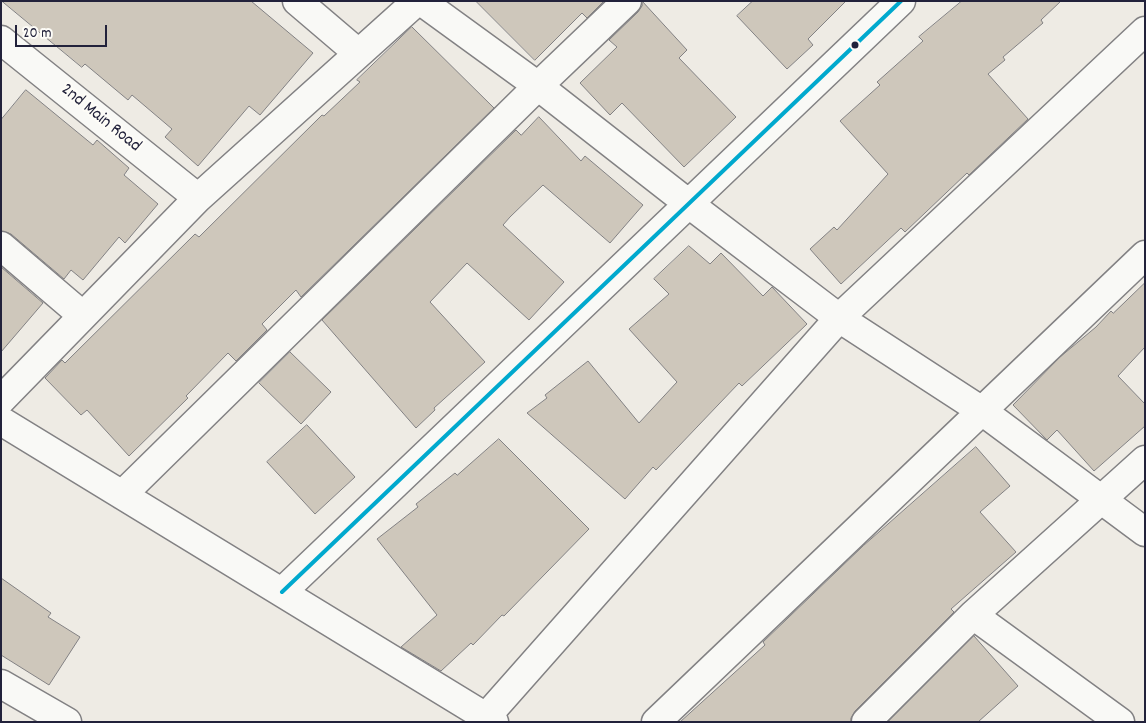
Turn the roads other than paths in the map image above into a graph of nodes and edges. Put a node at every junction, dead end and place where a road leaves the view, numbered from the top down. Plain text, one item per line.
1 (297, 1) edge
2 (419, 1) edge
3 (627, 1) edge
4 (901, 1) edge
5 (1145, 31) edge
6 (1, 40) edge
7 (358, 53) junction
8 (538, 86) junction
9 (198, 198) junction
10 (688, 204) junction
11 (1, 246) edge
12 (1145, 255) edge
13 (82, 315) junction
14 (838, 318) junction
15 (1, 400) edge
16 (982, 411) junction
17 (1, 421) edge
18 (1145, 460) edge
19 (122, 495) junction
20 (1102, 500) junction
21 (1145, 532) edge
22 (282, 592) junction
23 (973, 615) junction
24 (1, 684) edge
25 (490, 719) edge
26 (1116, 721) edge
27 (67, 722) edge
28 (656, 722) edge
29 (866, 722) edge

1 - 7 street
2 - 7 street
2 - 8 street
3 - 8 street
4 - 10 street
5 - 14 street
6 - 9 street, 2nd Main Road
7 - 9 street
8 - 10 street
8 - 19 street
9 - 13 street
10 - 14 street
10 - 22 street
11 - 13 street
12 - 16 street
13 - 15 street
14 - 16 street
14 - 25 street
16 - 20 street
16 - 28 street
17 - 19 street
18 - 20 street
19 - 22 street
20 - 21 street
20 - 23 street
22 - 25 street
23 - 26 street
23 - 29 street
24 - 27 street

